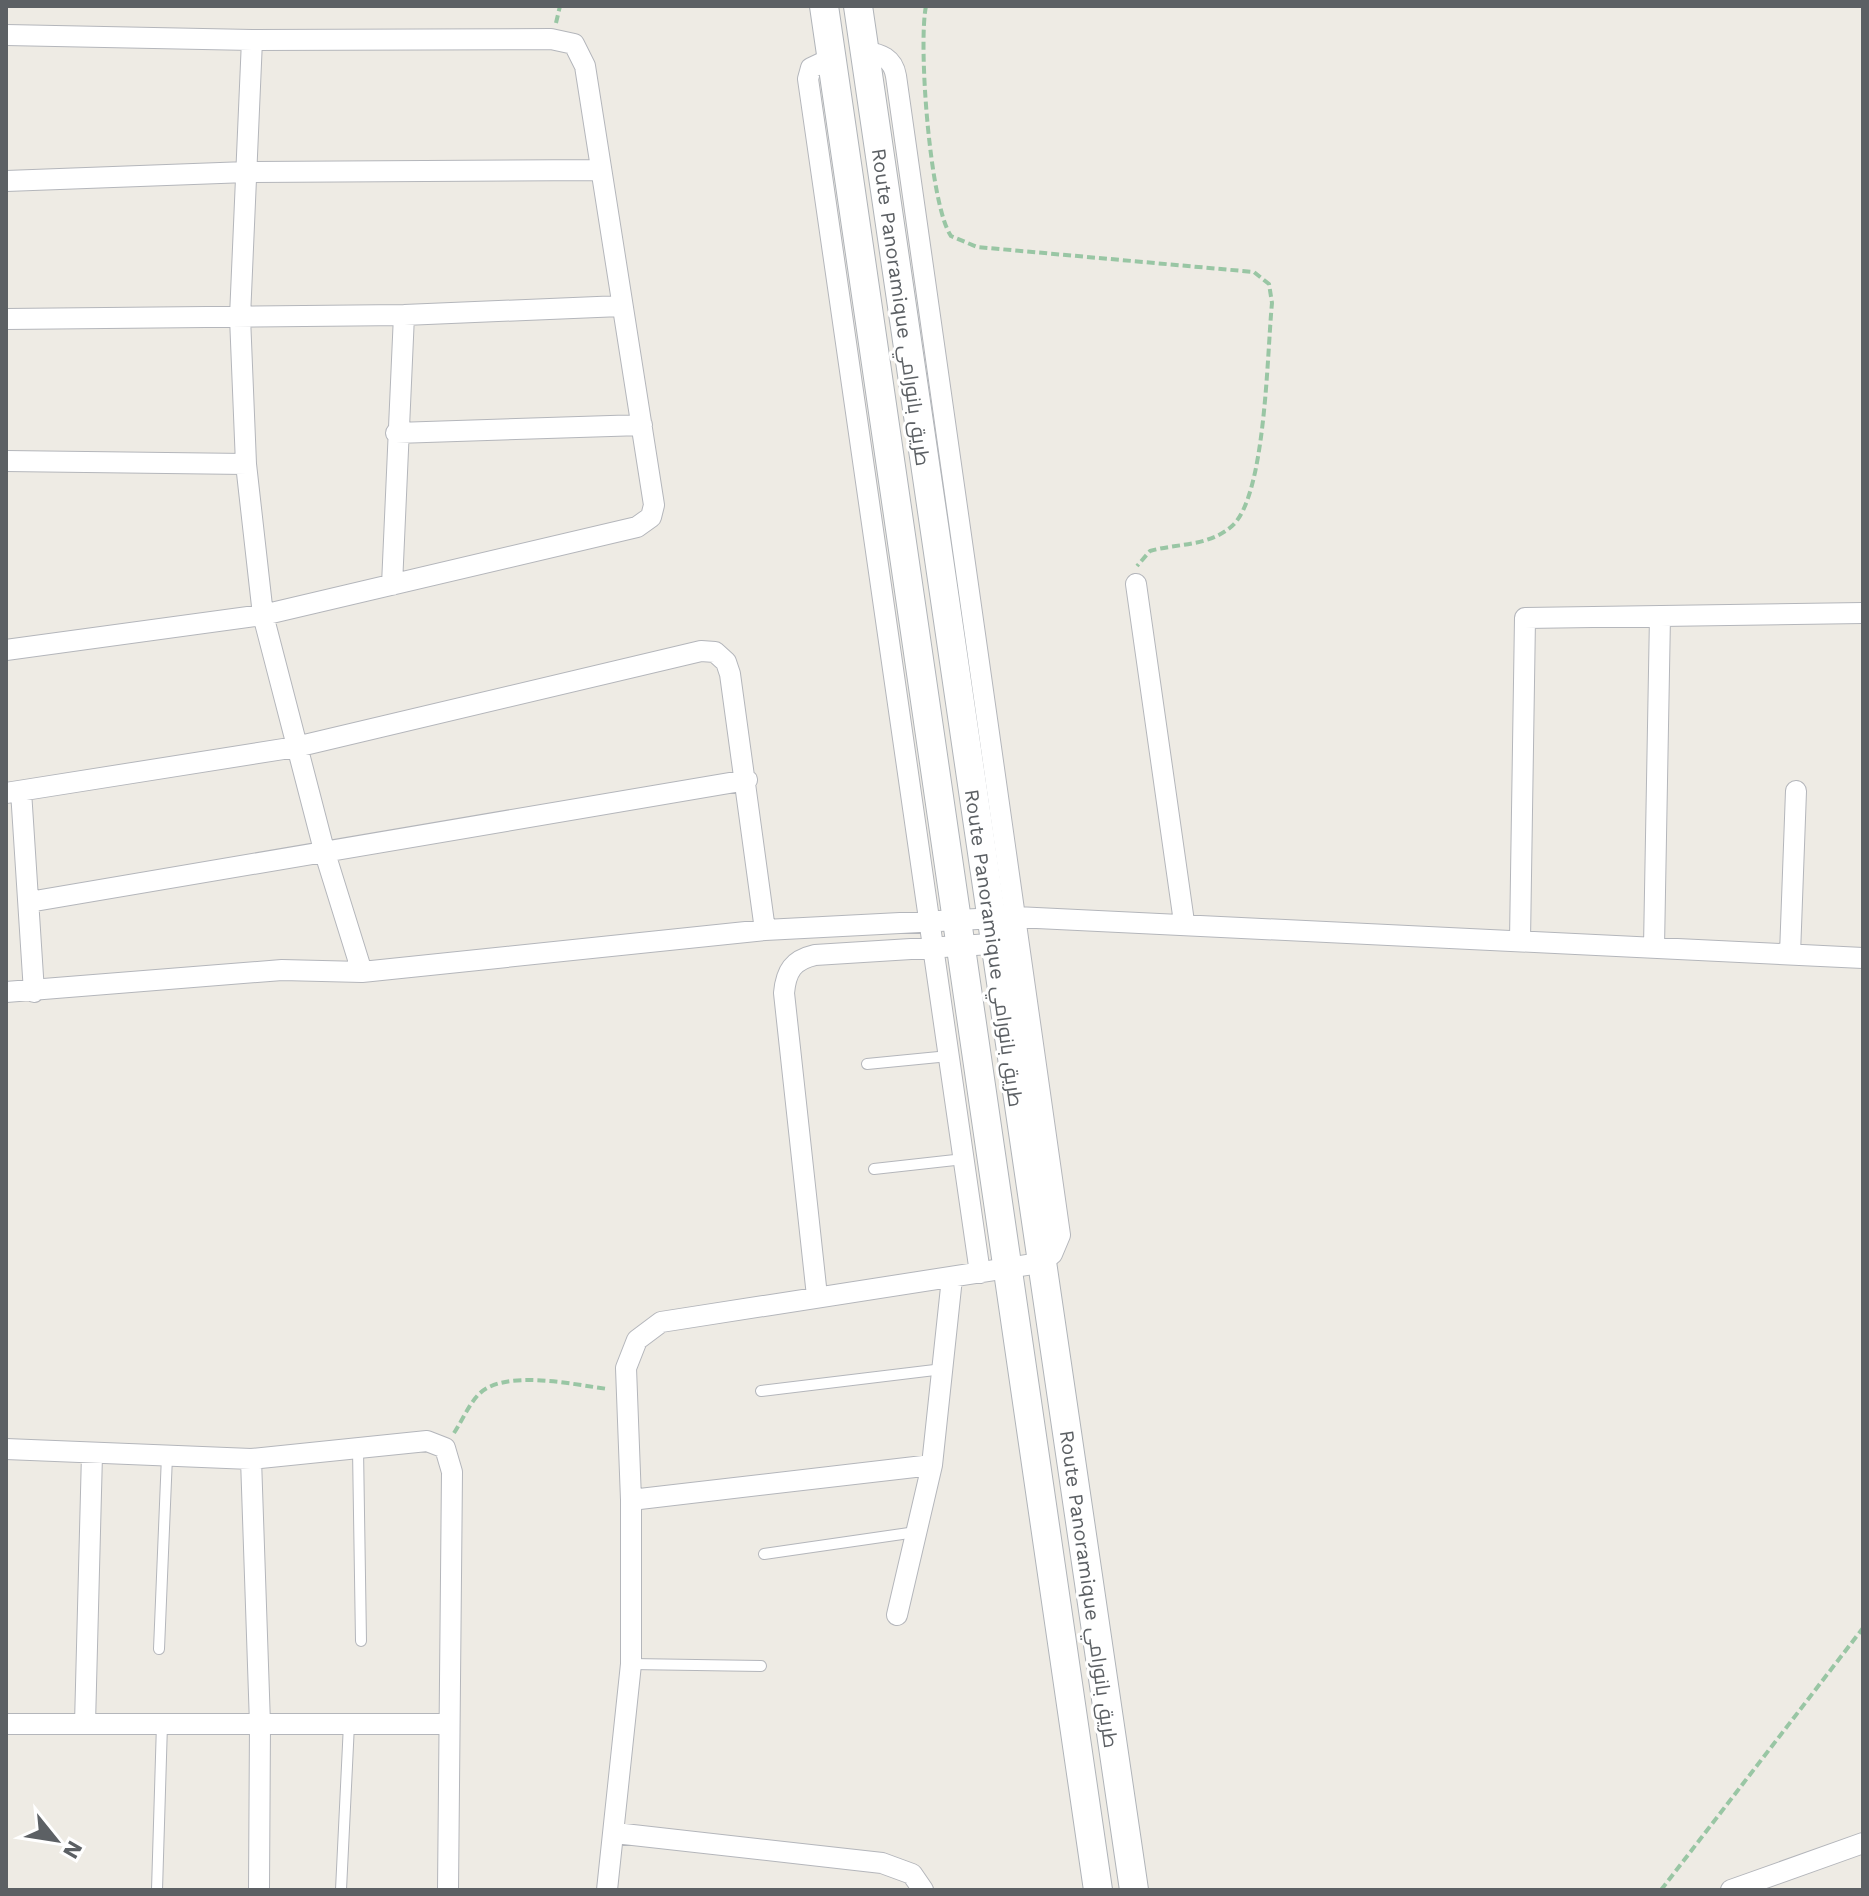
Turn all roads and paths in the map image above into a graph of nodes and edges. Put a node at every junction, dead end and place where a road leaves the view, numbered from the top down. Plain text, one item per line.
1 (824, 6) edge
2 (858, 6) edge
3 (926, 6) edge
4 (6, 35) edge
5 (252, 40) junction
6 (599, 170) junction
7 (247, 172) junction
8 (6, 181) edge
9 (621, 306) junction
10 (404, 315) junction
11 (240, 317) junction
12 (6, 319) edge
13 (642, 425) junction
14 (396, 433) junction
15 (6, 461) edge
16 (246, 464) junction
17 (1136, 584) joint
18 (392, 585) junction
19 (1863, 613) edge
20 (263, 615) junction
21 (1660, 616) junction
22 (6, 650) edge
23 (296, 747) junction
24 (747, 780) junction
25 (1796, 791) dead end
26 (14, 792) edge
27 (324, 850) junction
28 (29, 902) junction
29 (1184, 922) junction
30 (765, 930) junction
31 (1005, 930) junction
32 (945, 932) junction
33 (1520, 940) junction
34 (1654, 947) junction
35 (1790, 954) junction
36 (1863, 958) edge
37 (362, 972) junction
38 (6, 992) edge
39 (34, 992) junction
40 (949, 1056) junction
41 (867, 1064) dead end
42 (964, 1159) junction
43 (874, 1169) dead end
44 (1040, 1263) junction
45 (994, 1271) junction
46 (952, 1278) junction
47 (817, 1296) junction
48 (945, 1369) junction
49 (627, 1391) junction
50 (761, 1391) dead end
51 (445, 1448) junction
52 (6, 1449) edge
53 (358, 1449) junction
54 (92, 1454) junction
55 (167, 1456) junction
56 (251, 1459) junction
57 (932, 1465) junction
58 (631, 1500) junction
59 (918, 1532) junction
60 (764, 1554) dead end
61 (897, 1615) dead end
62 (1863, 1628) edge
63 (361, 1641) dead end
64 (159, 1649) dead end
65 (631, 1664) junction
66 (761, 1666) dead end
67 (6, 1724) edge
68 (85, 1724) junction
69 (162, 1724) junction
70 (260, 1724) junction
71 (349, 1724) junction
72 (449, 1724) junction
73 (615, 1833) junction
74 (1863, 1843) edge
75 (157, 1890) edge
76 (259, 1890) edge
77 (341, 1890) edge
78 (448, 1890) edge
79 (607, 1890) edge
80 (923, 1890) edge
81 (1098, 1890) edge
82 (1134, 1890) edge
83 (1661, 1890) edge
84 (1731, 1890) edge

1 - 32 street, Route Panoramique طريق بانورامي
2 - 31 street, Route Panoramique طريق بانورامي
3 - 17 path
4 - 5 street
5 - 6 street
5 - 7 street
6 - 7 street
6 - 9 street
7 - 8 street
7 - 11 street
9 - 10 street
9 - 13 street
10 - 11 street
10 - 14 street
11 - 12 street
11 - 16 street
13 - 14 street
13 - 18 street
14 - 18 street
15 - 16 street
16 - 20 street
17 - 29 street
18 - 20 street
19 - 21 street
20 - 22 street
20 - 23 street
21 - 33 street
21 - 34 street
23 - 24 street
23 - 26 street
23 - 27 street
24 - 27 street
24 - 30 street
25 - 35 street
26 - 28 street
27 - 28 street
27 - 37 street
28 - 39 street
29 - 31 street
29 - 33 street
30 - 32 street
30 - 37 street
31 - 32 street
31 - 44 street, Route Panoramique طريق بانورامي
32 - 40 street
32 - 45 street, Route Panoramique طريق بانورامي
32 - 47 street
33 - 34 street
34 - 35 street
35 - 36 street
37 - 39 street
38 - 39 street
40 - 41 lane
40 - 42 street
42 - 43 lane
42 - 45 street
44 - 45 street
44 - 82 street, Route Panoramique طريق بانورامي
45 - 46 street
45 - 81 street, Route Panoramique طريق بانورامي
46 - 47 street
46 - 48 street
47 - 49 street
48 - 50 lane
48 - 57 street
49 - 51 path
49 - 58 street
51 - 53 street
51 - 72 street
52 - 54 street
53 - 56 street
53 - 63 lane
54 - 55 street
54 - 68 street
55 - 56 street
55 - 64 lane
56 - 70 street
57 - 58 street
57 - 59 street
58 - 65 street
59 - 60 lane
59 - 61 street
62 - 83 path
65 - 66 lane
65 - 73 street
67 - 68 street
68 - 69 street
69 - 70 street
69 - 75 lane
70 - 71 street
70 - 76 street
71 - 72 street
71 - 77 lane
72 - 78 street
73 - 79 street
73 - 80 street
74 - 84 street

